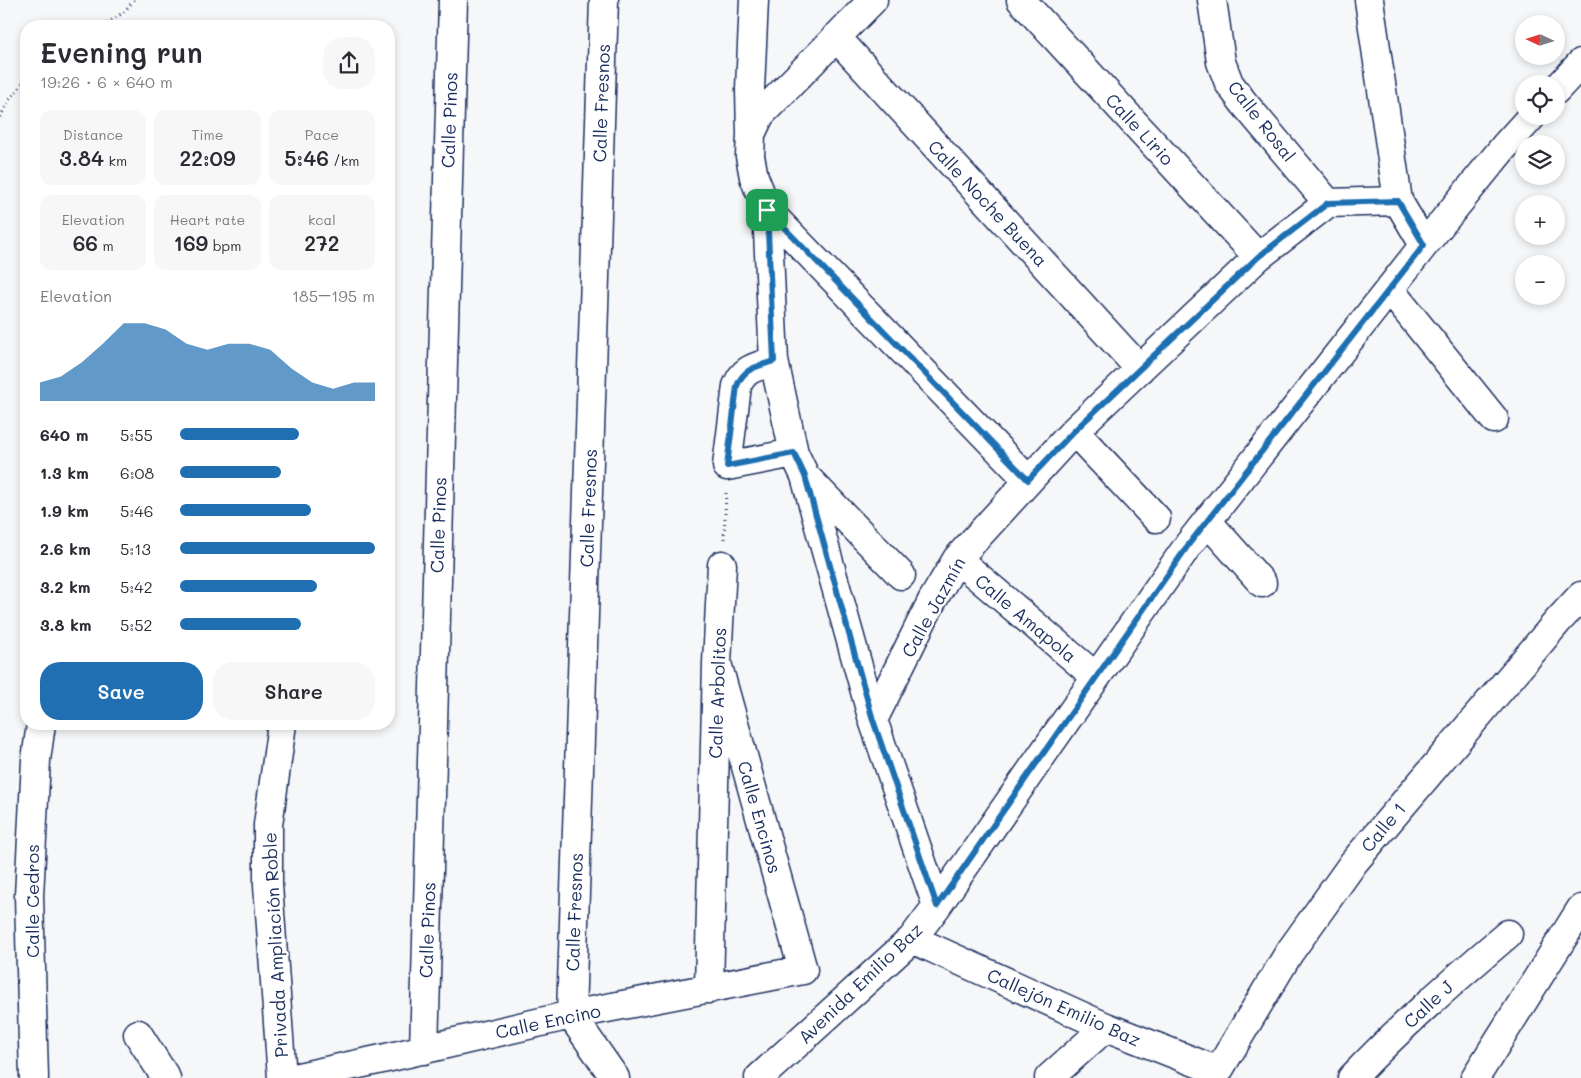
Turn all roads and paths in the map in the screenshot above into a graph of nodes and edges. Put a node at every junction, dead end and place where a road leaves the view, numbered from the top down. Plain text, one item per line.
1 (134, 0) edge
2 (453, 0) edge
3 (604, 0) edge
4 (754, 0) edge
5 (873, 0) edge
6 (1021, 0) edge
7 (1212, 0) edge
8 (1369, 0) edge
9 (112, 20) edge
10 (836, 37) junction
11 (1581, 63) edge
12 (1565, 80) edge
13 (20, 87) edge
14 (0, 117) edge
15 (1524, 125) edge
16 (751, 134) junction
17 (1398, 201) junction
18 (1328, 203) junction
19 (767, 210) junction
20 (1424, 245) junction
21 (1258, 257) junction
22 (1390, 290) junction
23 (774, 361) junction
24 (1140, 369) junction
25 (1494, 419) dead end
26 (1074, 431) junction
27 (799, 464) junction
28 (727, 466) junction
29 (1028, 480) junction
30 (1156, 518) dead end
31 (1207, 521) junction
32 (957, 559) junction
33 (722, 565) joint
34 (901, 575) dead end
35 (1262, 584) dead end
36 (1581, 596) edge
37 (717, 663) junction
38 (1096, 677) junction
39 (873, 720) junction
40 (40, 730) edge
41 (281, 730) edge
42 (937, 906) junction
43 (1581, 909) edge
44 (1508, 934) dead end
45 (912, 939) junction
46 (803, 970) joint
47 (709, 989) junction
48 (571, 1015) junction
49 (1106, 1027) junction
50 (138, 1034) dead end
51 (424, 1050) junction
52 (388, 1069) edge
53 (1216, 1075) edge
54 (34, 1078) edge
55 (166, 1078) edge
56 (282, 1078) edge
57 (294, 1078) edge
58 (615, 1078) edge
59 (759, 1078) edge
60 (1049, 1078) edge
61 (1352, 1078) edge
62 (1474, 1078) edge

1 - 9 path
2 - 51 street, Calle Pinos
3 - 48 street, Calle Fresnos
4 - 16 street
5 - 10 street
6 - 21 street, Calle Lirio
7 - 18 street, Calle Rosal
8 - 17 street
10 - 16 street
10 - 24 street, Calle Noche Buena
11 - 12 street
13 - 14 path
15 - 20 street, Avenida Emilio Baz
16 - 19 street
17 - 18 street
17 - 20 street
18 - 21 street, Calle Jazmín
19 - 23 street
19 - 29 street
20 - 22 street, Avenida Emilio Baz
21 - 24 street, Calle Jazmín
22 - 25 street
22 - 31 street, Avenida Emilio Baz
23 - 27 street
23 - 28 street
24 - 26 street, Calle Jazmín
26 - 29 street, Calle Jazmín
26 - 30 street
27 - 28 street
27 - 34 street
27 - 39 street
28 - 33 path
29 - 32 street, Calle Jazmín
31 - 35 street
31 - 38 street, Avenida Emilio Baz
32 - 38 street, Calle Amapola
32 - 39 street, Calle Jazmín
33 - 37 street, Calle Arbolitos
36 - 53 street, Calle 1
37 - 46 street, Calle Encinos
37 - 47 street, Calle Arbolitos
38 - 42 street, Avenida Emilio Baz
39 - 42 street
40 - 54 street, Calle Cedros
41 - 56 street, Privada Ampliación Roble
42 - 45 street, Avenida Emilio Baz
43 - 62 street
44 - 61 street, Calle J
45 - 49 street, Callejón Emilio Baz
45 - 59 street, Avenida Emilio Baz
46 - 47 street, Calle Encino
47 - 48 street, Calle Encino
48 - 51 street, Calle Encino
48 - 58 street
49 - 53 street, Callejón Emilio Baz
49 - 60 street
50 - 55 street
51 - 52 street, Calle Encino
52 - 57 street, Calle Encino

